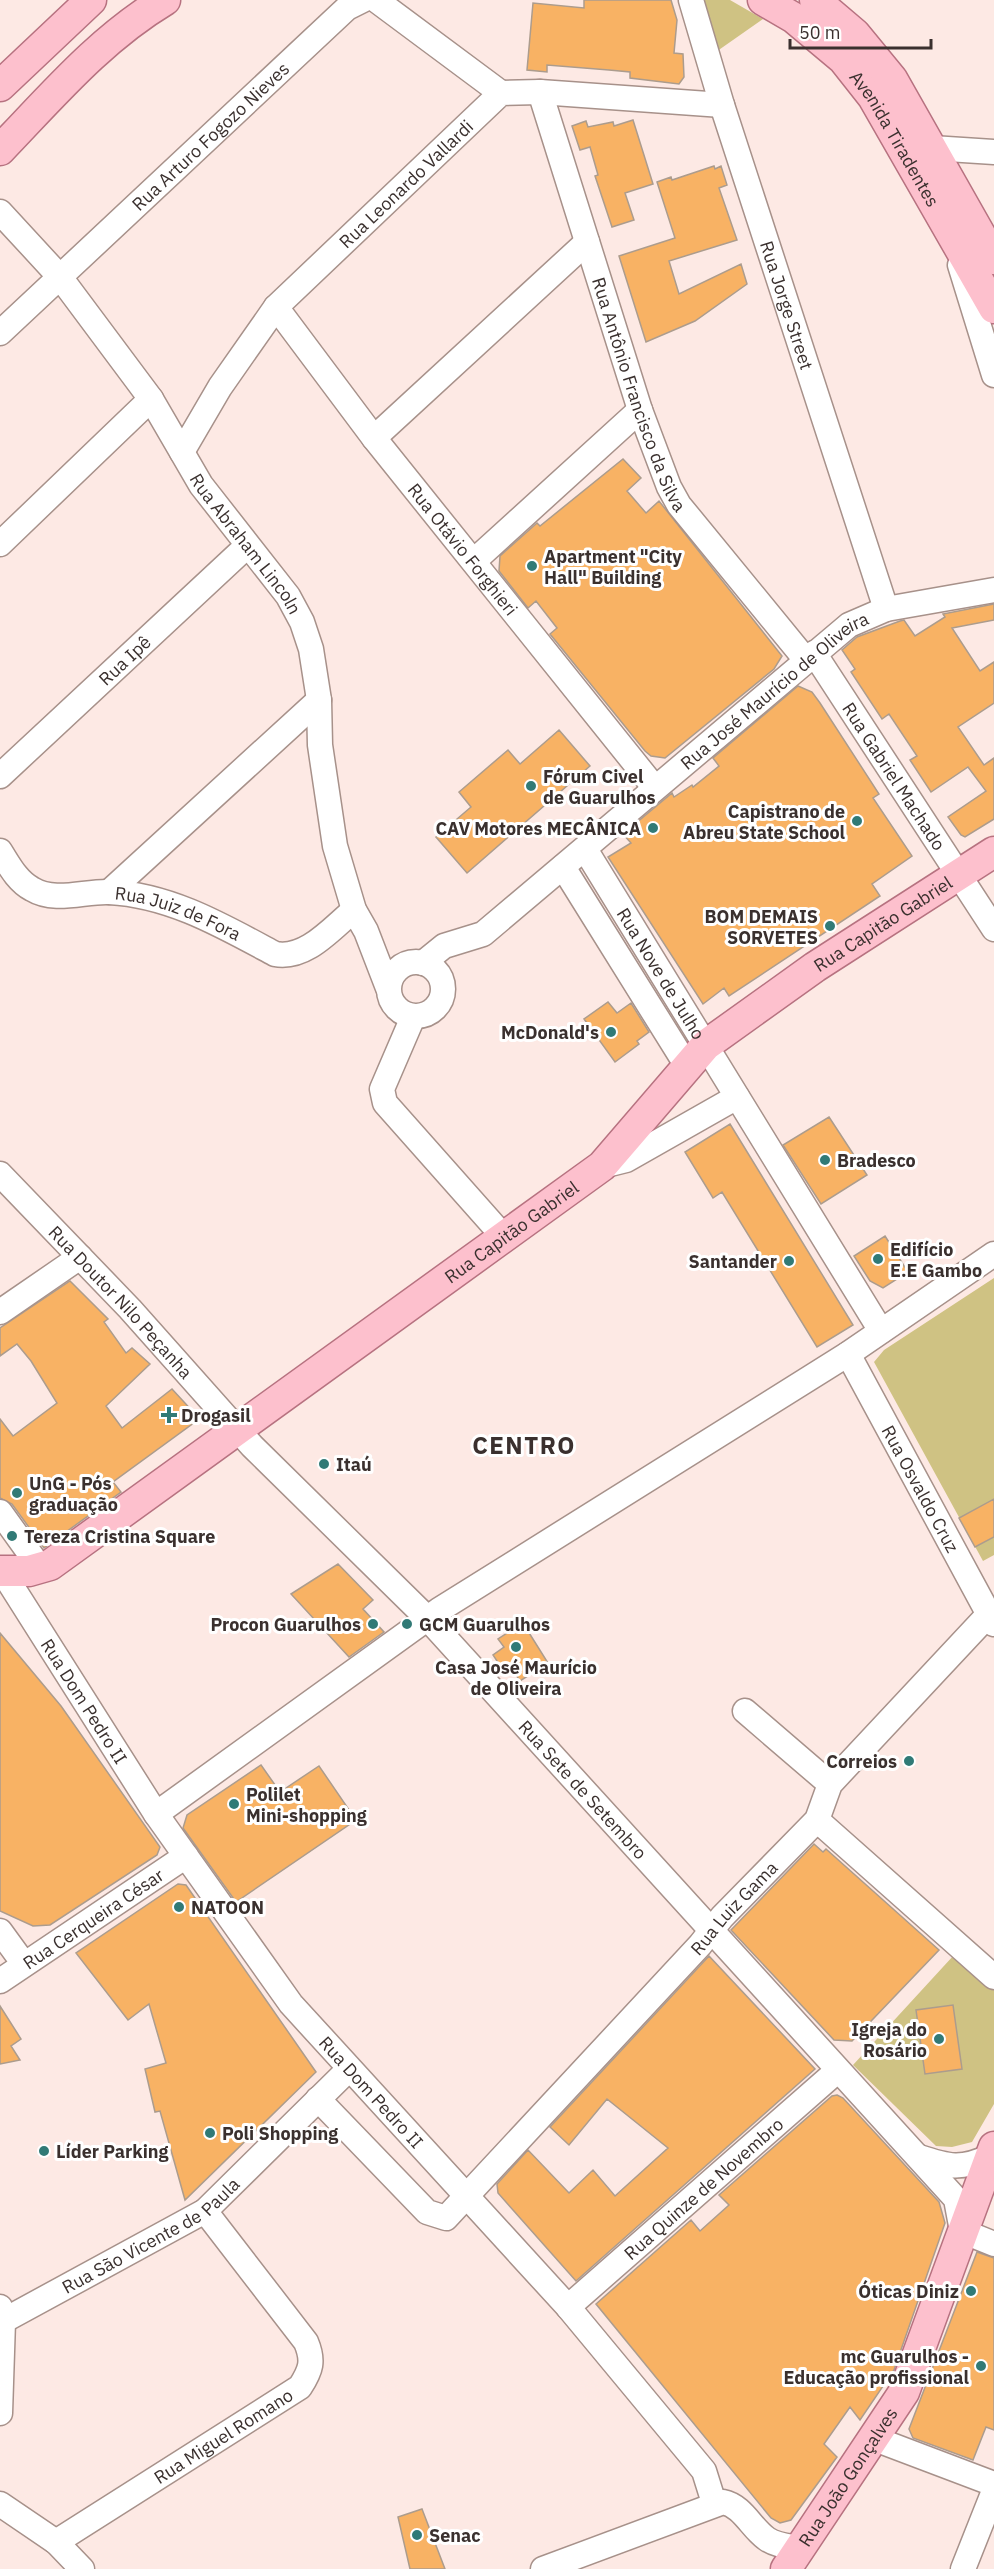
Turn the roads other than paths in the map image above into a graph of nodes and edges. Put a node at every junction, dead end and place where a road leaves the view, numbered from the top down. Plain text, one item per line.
1 (92, 0) edge
2 (165, 0) edge
3 (363, 0) edge
4 (376, 0) edge
5 (690, 0) edge
6 (763, 0) edge
7 (815, 0) edge
8 (0, 86) edge
9 (540, 92) junction
10 (501, 93) junction
11 (722, 105) junction
12 (932, 148) junction
13 (0, 150) edge
14 (994, 152) edge
15 (0, 212) edge
16 (950, 231) junction
17 (587, 242) junction
18 (994, 259) edge
19 (60, 278) junction
20 (276, 307) junction
21 (994, 308) edge
22 (0, 333) edge
23 (994, 375) edge
24 (151, 399) junction
25 (640, 410) junction
26 (374, 438) junction
27 (182, 452) junction
28 (0, 544) edge
29 (247, 546) junction
30 (474, 561) junction
31 (994, 590) edge
32 (885, 609) junction
33 (810, 657) junction
34 (319, 700) junction
35 (0, 776) edge
36 (654, 788) junction
37 (585, 849) junction
38 (0, 851) edge
39 (994, 852) edge
40 (563, 867) junction
41 (960, 876) junction
42 (109, 892) junction
43 (354, 910) junction
44 (994, 929) edge
45 (366, 931) junction
46 (418, 962) junction
47 (388, 988) junction
48 (414, 1017) junction
49 (697, 1056) junction
50 (737, 1097) junction
51 (602, 1166) junction
52 (0, 1174) edge
53 (503, 1236) junction
54 (994, 1254) edge
55 (80, 1257) junction
56 (0, 1312) edge
57 (881, 1331) junction
58 (848, 1354) junction
59 (238, 1430) junction
60 (0, 1512) edge
61 (41, 1569) junction
62 (1, 1571) edge
63 (991, 1619) edge
64 (428, 1620) junction
65 (745, 1711) dead end
66 (830, 1784) junction
67 (156, 1814) junction
68 (817, 1820) junction
69 (186, 1856) junction
70 (712, 1930) junction
71 (0, 1931) edge
72 (24, 1964) junction
73 (994, 1977) edge
74 (0, 1981) edge
75 (349, 2069) junction
76 (837, 2071) junction
77 (318, 2099) junction
78 (993, 2152) edge
79 (917, 2157) junction
80 (468, 2196) junction
81 (205, 2211) junction
82 (962, 2231) junction
83 (994, 2244) edge
84 (568, 2307) junction
85 (2, 2314) edge
86 (0, 2413) edge
87 (875, 2439) junction
88 (994, 2484) edge
89 (994, 2491) edge
90 (714, 2503) junction
91 (0, 2505) edge
92 (56, 2542) junction
93 (793, 2559) edge
94 (82, 2569) edge
95 (543, 2569) edge
96 (963, 2569) edge

1 - 8 main road
2 - 13 main road
3 - 19 street, Rua Arturo Fogozo Nieves
4 - 10 street
5 - 11 street, Rua Jorge Street
6 - 16 main road, Avenida Tiradentes
7 - 12 main road, Avenida Tiradentes
9 - 10 street
9 - 11 street
9 - 17 street, Rua Antônio Francisco da Silva
10 - 20 street, Rua Leonardo Vallardi
11 - 32 street, Rua Jorge Street
12 - 14 street
12 - 18 main road, Avenida Tiradentes
15 - 19 street, Rua Abraham Lincoln
16 - 21 main road, Avenida Tiradentes
16 - 23 street
17 - 25 street, Rua Antônio Francisco da Silva
17 - 26 street
19 - 22 street, Rua Arturo Fogozo Nieves
19 - 24 street, Rua Abraham Lincoln
20 - 26 street, Rua Otávio Forghieri
20 - 27 street, Rua Leonardo Vallardi
24 - 27 street, Rua Abraham Lincoln
24 - 28 street
25 - 30 street
25 - 33 street, Rua Antônio Francisco da Silva
26 - 30 street, Rua Otávio Forghieri
27 - 29 street, Rua Abraham Lincoln
29 - 34 street, Rua Abraham Lincoln
29 - 35 street, Rua Ipê
30 - 36 street, Rua Otávio Forghieri
31 - 32 street, Rua José Maurício de Oliveira
32 - 33 street, Rua José Maurício de Oliveira
33 - 36 street, Rua José Maurício de Oliveira
33 - 41 street, Rua Gabriel Machado
34 - 42 street
34 - 43 street, Rua Abraham Lincoln
36 - 37 street, Rua José Maurício de Oliveira
37 - 40 street, Rua José Maurício de Oliveira
37 - 49 street, Rua Nove de Julho
38 - 42 street, Rua Juiz de Fora
39 - 41 main road, Rua Capitão Gabriel
40 - 46 street, Rua José Maurício de Oliveira
40 - 49 street, Rua Nove de Julho
41 - 44 street, Rua Gabriel Machado
41 - 49 main road, Rua Capitão Gabriel
42 - 43 street, Rua Juiz de Fora
43 - 45 street, Rua Abraham Lincoln
45 - 46 street, Rua Abraham Lincoln
45 - 47 street, Rua Abraham Lincoln
46 - 47 street
46 - 48 street
47 - 48 street
48 - 53 street
49 - 50 street, Rua Nove de Julho
49 - 51 main road, Rua Capitão Gabriel
50 - 51 street
50 - 57 street, Rua Nove de Julho
51 - 53 main road, Rua Capitão Gabriel
52 - 55 street, Rua Doutor Nilo Peçanha
53 - 59 main road, Rua Capitão Gabriel
54 - 57 street
55 - 56 street
55 - 59 street, Rua Doutor Nilo Peçanha
57 - 58 street
58 - 63 street, Rua Osvaldo Cruz
58 - 64 street
59 - 61 main road, Rua Capitão Gabriel
59 - 64 street, Rua Sete de Setembro
60 - 61 street
61 - 62 main road
62 - 67 street, Rua Dom Pedro II
63 - 66 street, Rua Luiz Gama
64 - 67 street
64 - 70 street, Rua Sete de Setembro
65 - 66 street
66 - 68 street, Rua Luiz Gama
67 - 69 street, Rua Dom Pedro II
68 - 70 street, Rua Luiz Gama
68 - 73 street
69 - 72 street, Rua Cerqueira César
69 - 75 street, Rua Dom Pedro II
70 - 76 street, Rua Sete de Setembro
70 - 80 street, Rua Luiz Gama
71 - 72 street
72 - 74 street, Rua Cerqueira César
75 - 77 street, Rua São Vicente de Paula
75 - 80 street, Rua Dom Pedro II
76 - 79 street, Rua Sete de Setembro
76 - 84 street, Rua Quinze de Novembro
77 - 80 street, Rua Luiz Gama
77 - 81 street, Rua São Vicente de Paula
78 - 79 street, Rua Sete de Setembro
78 - 82 main road, Rua João Gonçalves
79 - 82 street, Rua Sete de Setembro
80 - 84 street, Rua Dom Pedro II
81 - 85 street, Rua São Vicente de Paula
81 - 92 street, Rua Miguel Romano
82 - 83 street
82 - 87 main road, Rua João Gonçalves
84 - 90 street, Rua Dom Pedro II
85 - 86 street, Rua São Vicente de Paula
87 - 88 street
87 - 93 main road, Rua João Gonçalves
89 - 96 street
90 - 93 street
90 - 95 street
91 - 92 street
92 - 94 street

